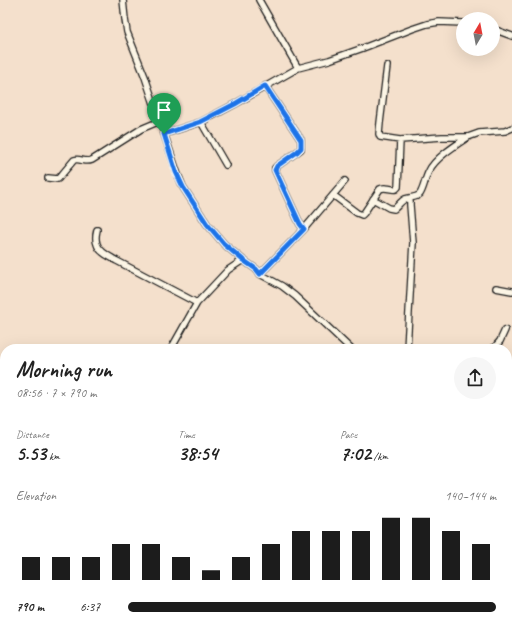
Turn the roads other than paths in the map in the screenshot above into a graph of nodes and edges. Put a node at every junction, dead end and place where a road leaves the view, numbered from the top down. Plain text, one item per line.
1 (123, 0) edge
2 (259, 0) edge
3 (456, 23) edge
4 (500, 32) edge
5 (512, 36) edge
6 (387, 66) dead end
7 (298, 68) junction
8 (265, 86) junction
9 (160, 121) junction
10 (200, 122) junction
11 (512, 128) edge
12 (164, 134) junction
13 (468, 137) junction
14 (400, 140) junction
15 (226, 165) dead end
16 (48, 178) dead end
17 (345, 181) dead end
18 (333, 195) junction
19 (410, 198) junction
20 (373, 199) junction
21 (304, 229) junction
22 (97, 230) dead end
23 (243, 260) junction
24 (260, 274) junction
25 (496, 288) dead end
26 (512, 291) edge
27 (197, 303) junction
28 (504, 330) dead end
29 (174, 344) edge
30 (346, 344) edge
31 (408, 344) edge
32 (497, 344) edge

1 - 9 street
2 - 7 street
3 - 7 street
4 - 5 street
6 - 14 street
7 - 8 street
8 - 10 street
8 - 21 street
9 - 12 street
9 - 16 street
10 - 12 street
10 - 15 street
11 - 13 street
12 - 23 street
13 - 14 street
13 - 19 street
14 - 20 street
17 - 18 street
18 - 20 street
18 - 21 street
19 - 20 street
19 - 31 street
21 - 24 street
22 - 27 street
23 - 24 street
23 - 27 street
24 - 30 street
25 - 26 street
27 - 29 street
28 - 32 street

